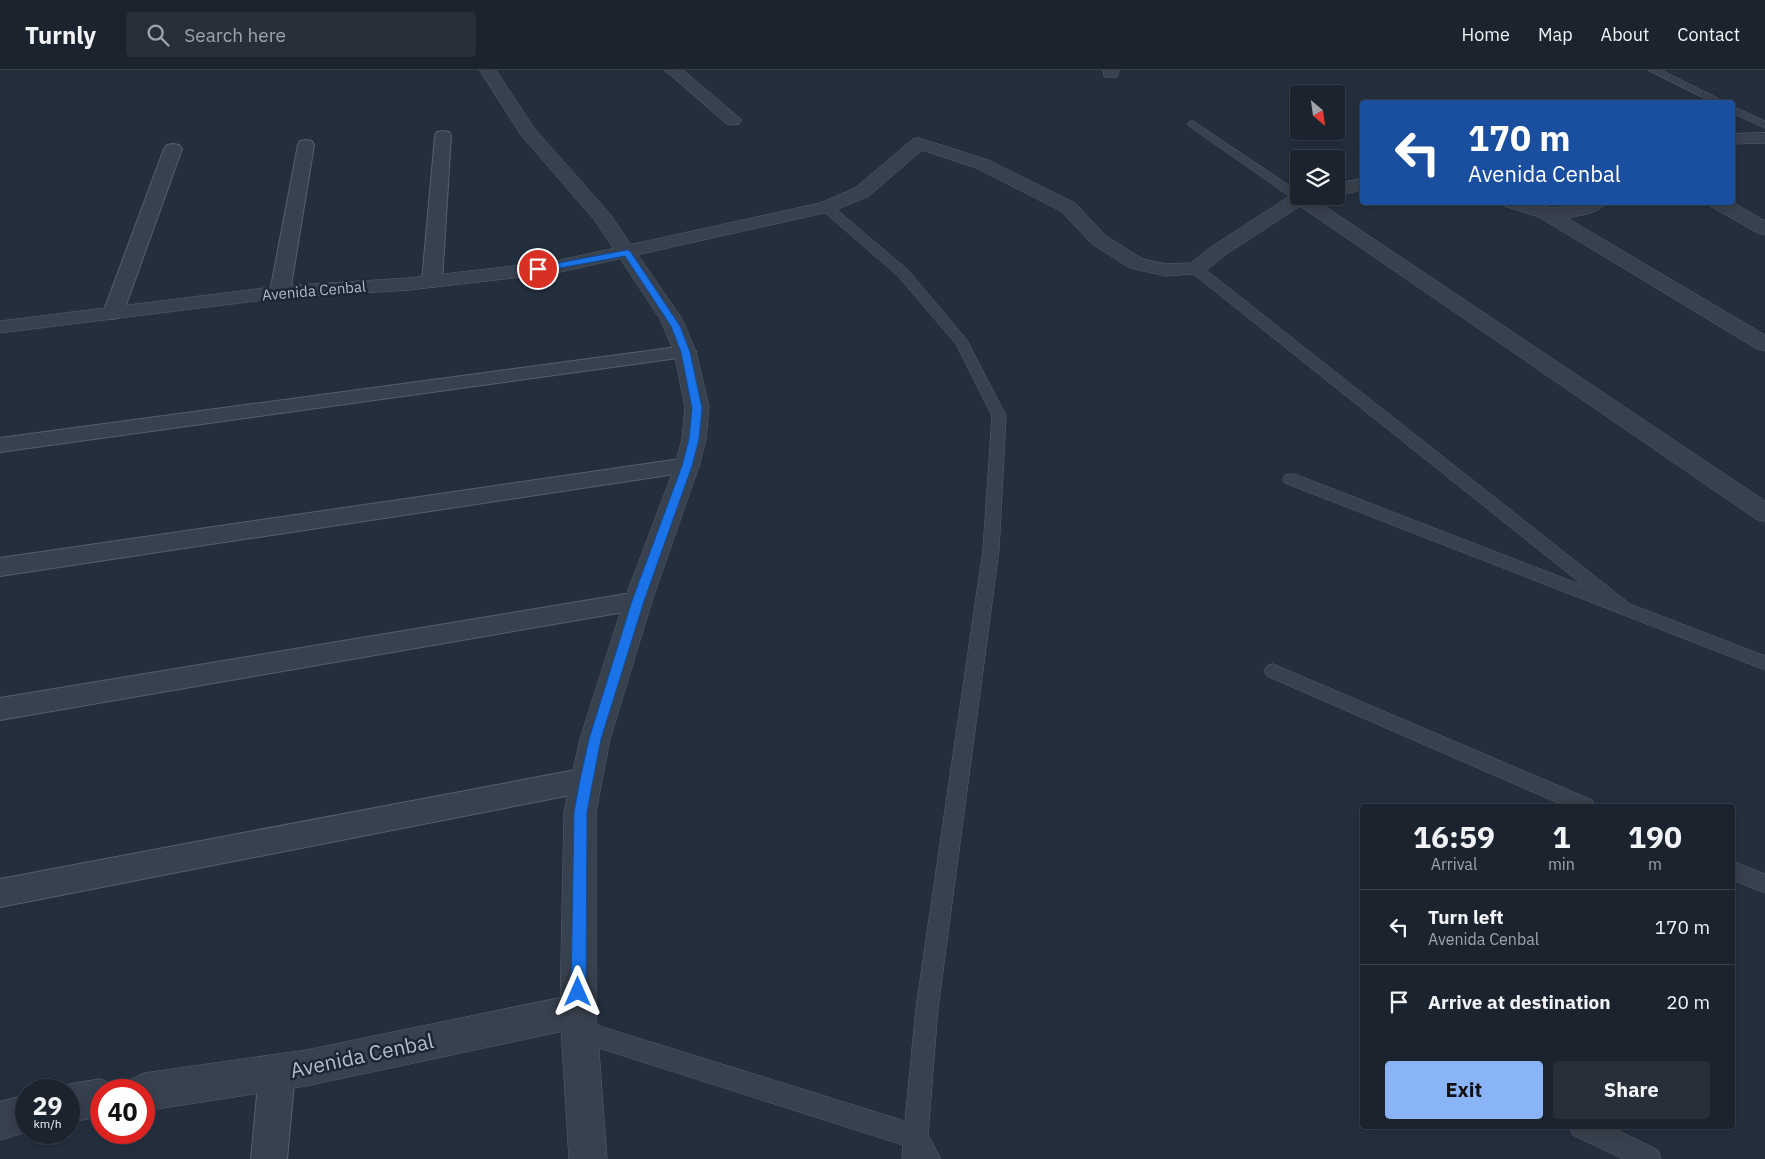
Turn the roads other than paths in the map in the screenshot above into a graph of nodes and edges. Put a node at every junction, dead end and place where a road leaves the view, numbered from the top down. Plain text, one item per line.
1 (488, 70) edge
2 (673, 70) edge
3 (1653, 70) edge
4 (1716, 100) edge
5 (1735, 110) edge
6 (734, 120) dead end
7 (1193, 124) dead end
8 (1765, 124) edge
9 (443, 136) dead end
10 (1735, 138) edge
11 (1765, 138) edge
12 (306, 145) dead end
13 (173, 149) dead end
14 (1360, 185) edge
15 (1290, 188) edge
16 (1345, 188) edge
17 (1291, 205) edge
18 (1316, 205) edge
19 (1522, 205) edge
20 (1532, 205) edge
21 (1592, 205) edge
22 (1721, 205) edge
23 (826, 207) junction
24 (1546, 214) junction
25 (1765, 229) edge
26 (627, 253) junction
27 (1196, 269) junction
28 (432, 281) junction
29 (280, 292) junction
30 (113, 313) junction
31 (0, 327) edge
32 (1765, 344) edge
33 (685, 352) junction
34 (0, 445) edge
35 (687, 466) junction
36 (1291, 479) dead end
37 (1765, 513) edge
38 (0, 567) edge
39 (638, 601) junction
40 (1626, 610) junction
41 (1765, 663) edge
42 (1273, 671) dead end
43 (0, 709) edge
44 (586, 780) junction
45 (1580, 804) edge
46 (1735, 871) edge
47 (1765, 884) edge
48 (0, 893) edge
49 (579, 1021) junction
50 (277, 1073) junction
51 (155, 1090) edge
52 (15, 1117) edge
53 (0, 1121) edge
54 (1588, 1129) edge
55 (915, 1148) edge
56 (269, 1159) edge
57 (588, 1159) edge
58 (928, 1159) edge
59 (1649, 1159) edge

1 - 26 street
2 - 6 street
3 - 4 lane
5 - 8 lane
7 - 15 lane
9 - 28 street
10 - 11 street
12 - 29 street
13 - 30 street
14 - 16 street
17 - 27 street
18 - 37 street
19 - 24 street
20 - 24 lane
21 - 24 street
22 - 25 street
23 - 26 street, Avenida Cenbal
23 - 27 street, Avenida Cenbal
23 - 55 lane
24 - 32 street
26 - 28 street, Avenida Cenbal
26 - 33 street
27 - 40 lane
28 - 29 street, Avenida Cenbal
29 - 30 street, Avenida Cenbal
30 - 31 street, Avenida Cenbal
33 - 34 street
33 - 35 street
35 - 38 street
35 - 39 street
36 - 40 lane
39 - 43 street
39 - 44 street
40 - 41 lane
42 - 45 lane
44 - 48 street
44 - 49 street
46 - 47 lane
49 - 50 street, Avenida Cenbal
49 - 55 lane
49 - 57 street
50 - 51 street, Avenida Cenbal
50 - 56 street
52 - 53 street
54 - 59 lane
55 - 58 lane

